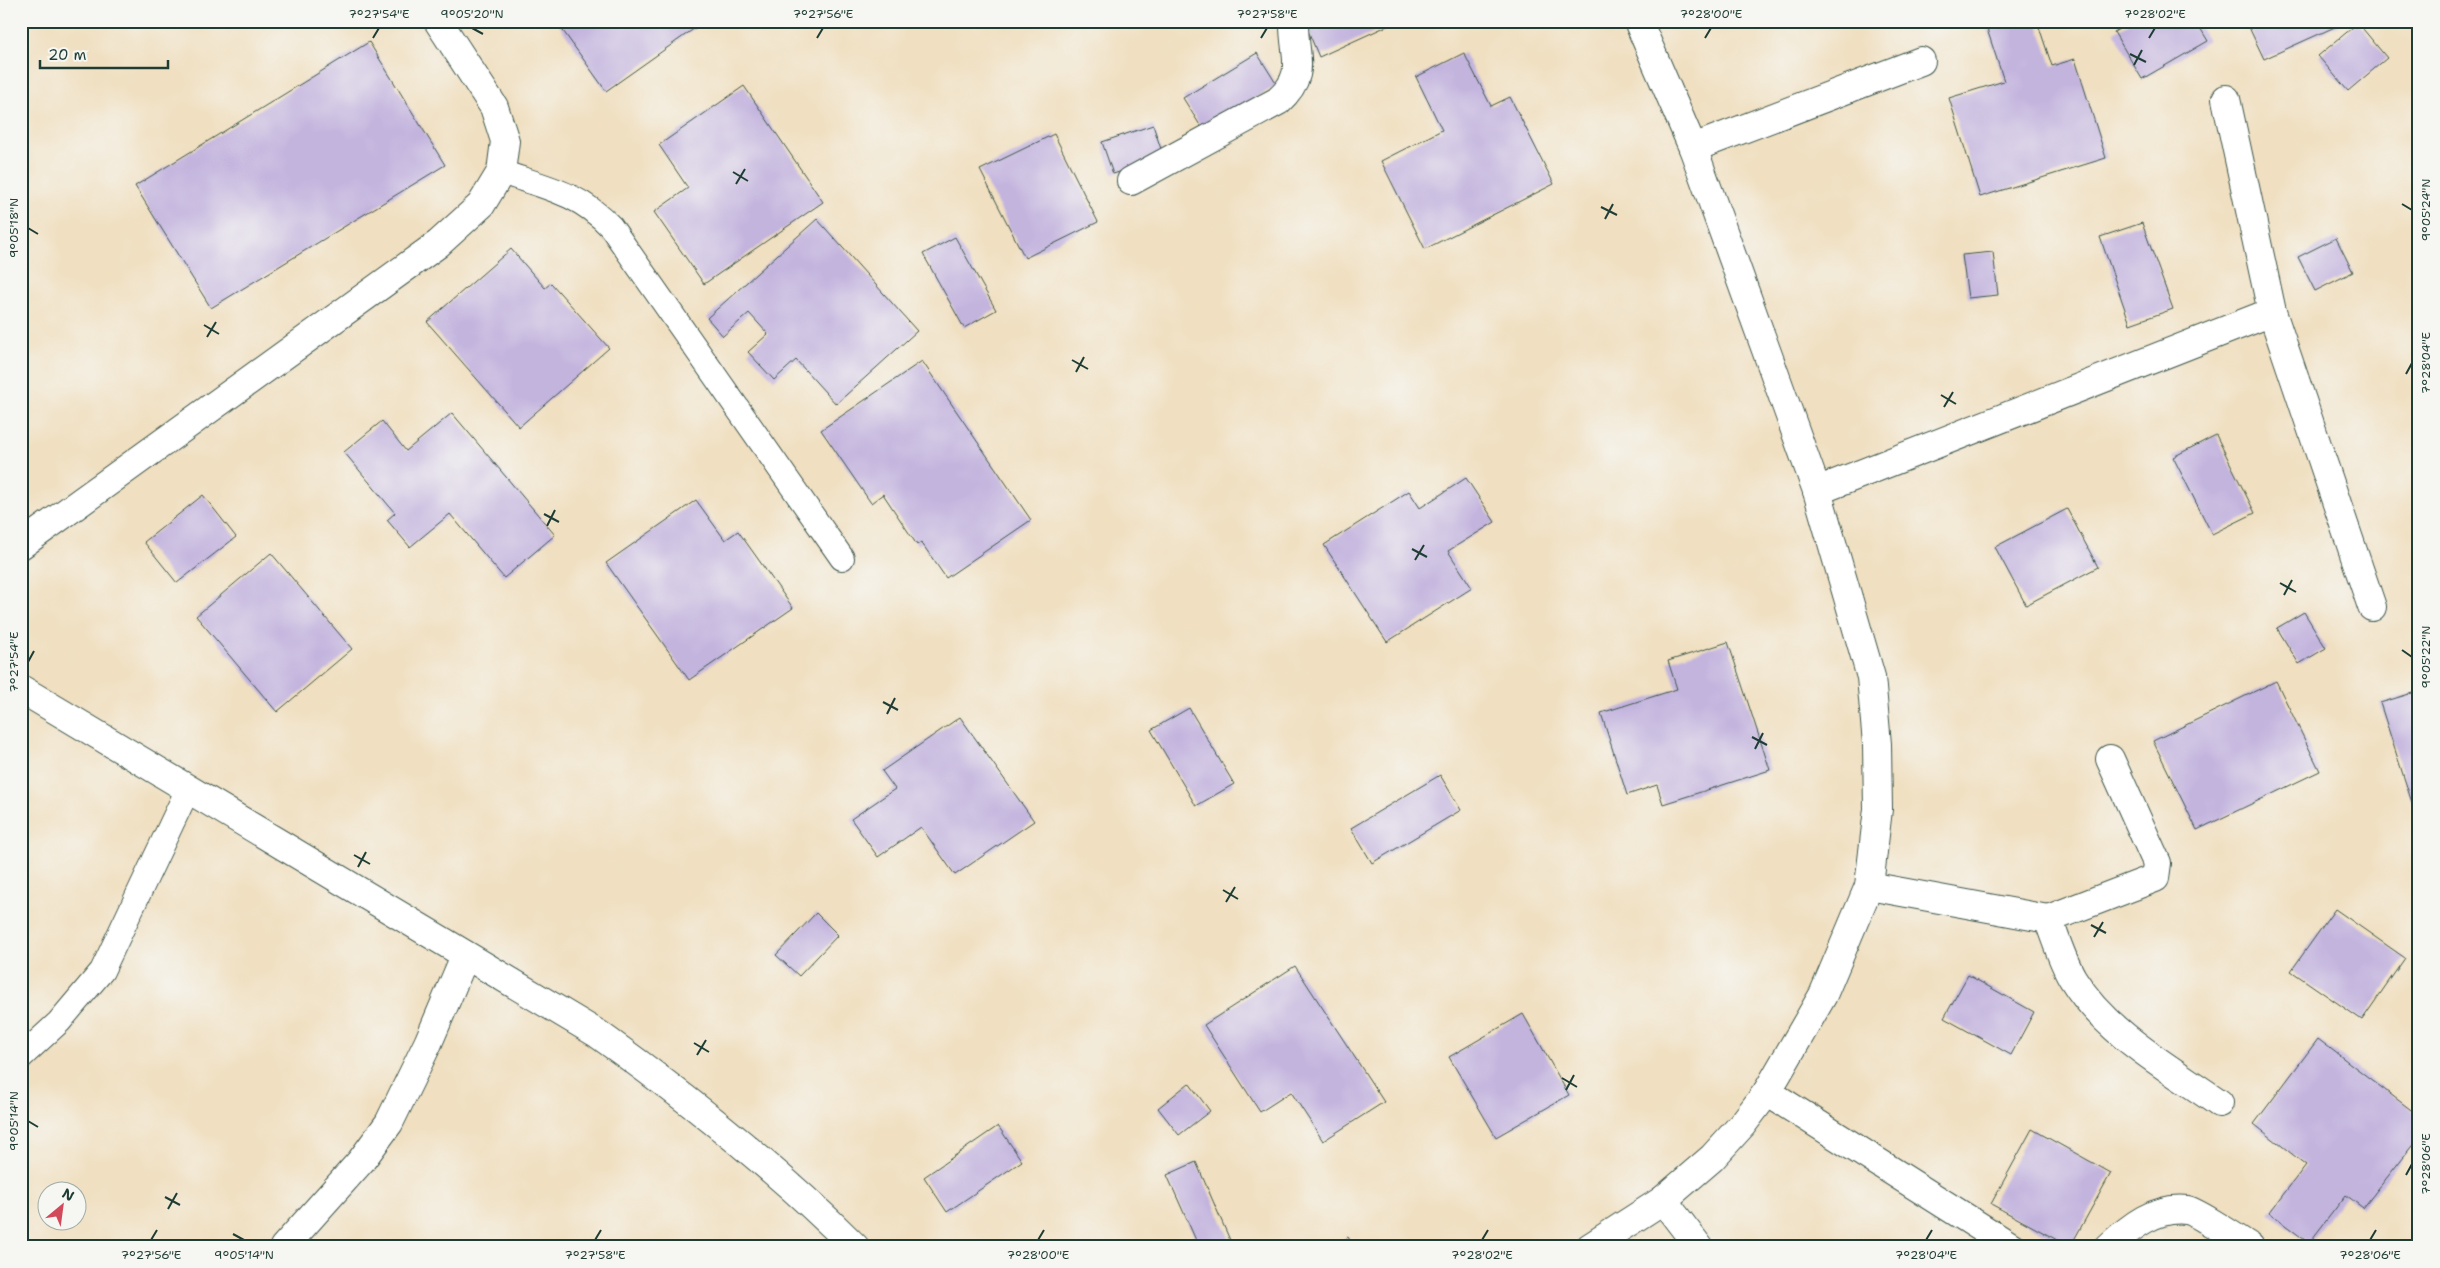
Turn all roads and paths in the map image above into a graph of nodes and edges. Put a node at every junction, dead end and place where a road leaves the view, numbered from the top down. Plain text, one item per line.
1 (438, 21) edge
2 (1294, 21) edge
3 (1638, 21) edge
4 (1921, 61) dead end
5 (2226, 99) dead end
6 (1693, 148) junction
7 (501, 172) junction
8 (1131, 181) dead end
9 (2272, 312) junction
10 (1817, 491) junction
11 (21, 545) edge
12 (842, 558) dead end
13 (2372, 607) dead end
14 (21, 689) edge
15 (2110, 759) dead end
16 (188, 789) junction
17 (1869, 886) junction
18 (2048, 919) junction
19 (465, 956) junction
20 (21, 1057) edge
21 (1767, 1092) junction
22 (2219, 1103) dead end
23 (1663, 1200) junction
24 (284, 1247) edge
25 (855, 1247) edge
26 (1590, 1247) edge
27 (1699, 1247) edge
28 (2012, 1247) edge
29 (2109, 1247) edge
30 (2250, 1247) edge

1 - 7 street
2 - 8 street
3 - 6 street
4 - 6 street
5 - 9 street
6 - 10 street
7 - 11 street
7 - 12 lane
9 - 10 street
9 - 13 street
10 - 17 street
14 - 16 street
15 - 18 street
16 - 19 street
16 - 20 lane
17 - 18 street
17 - 21 street
18 - 22 street
19 - 24 street
19 - 25 street
21 - 23 street
21 - 28 street
23 - 26 street
23 - 27 street
29 - 30 street

